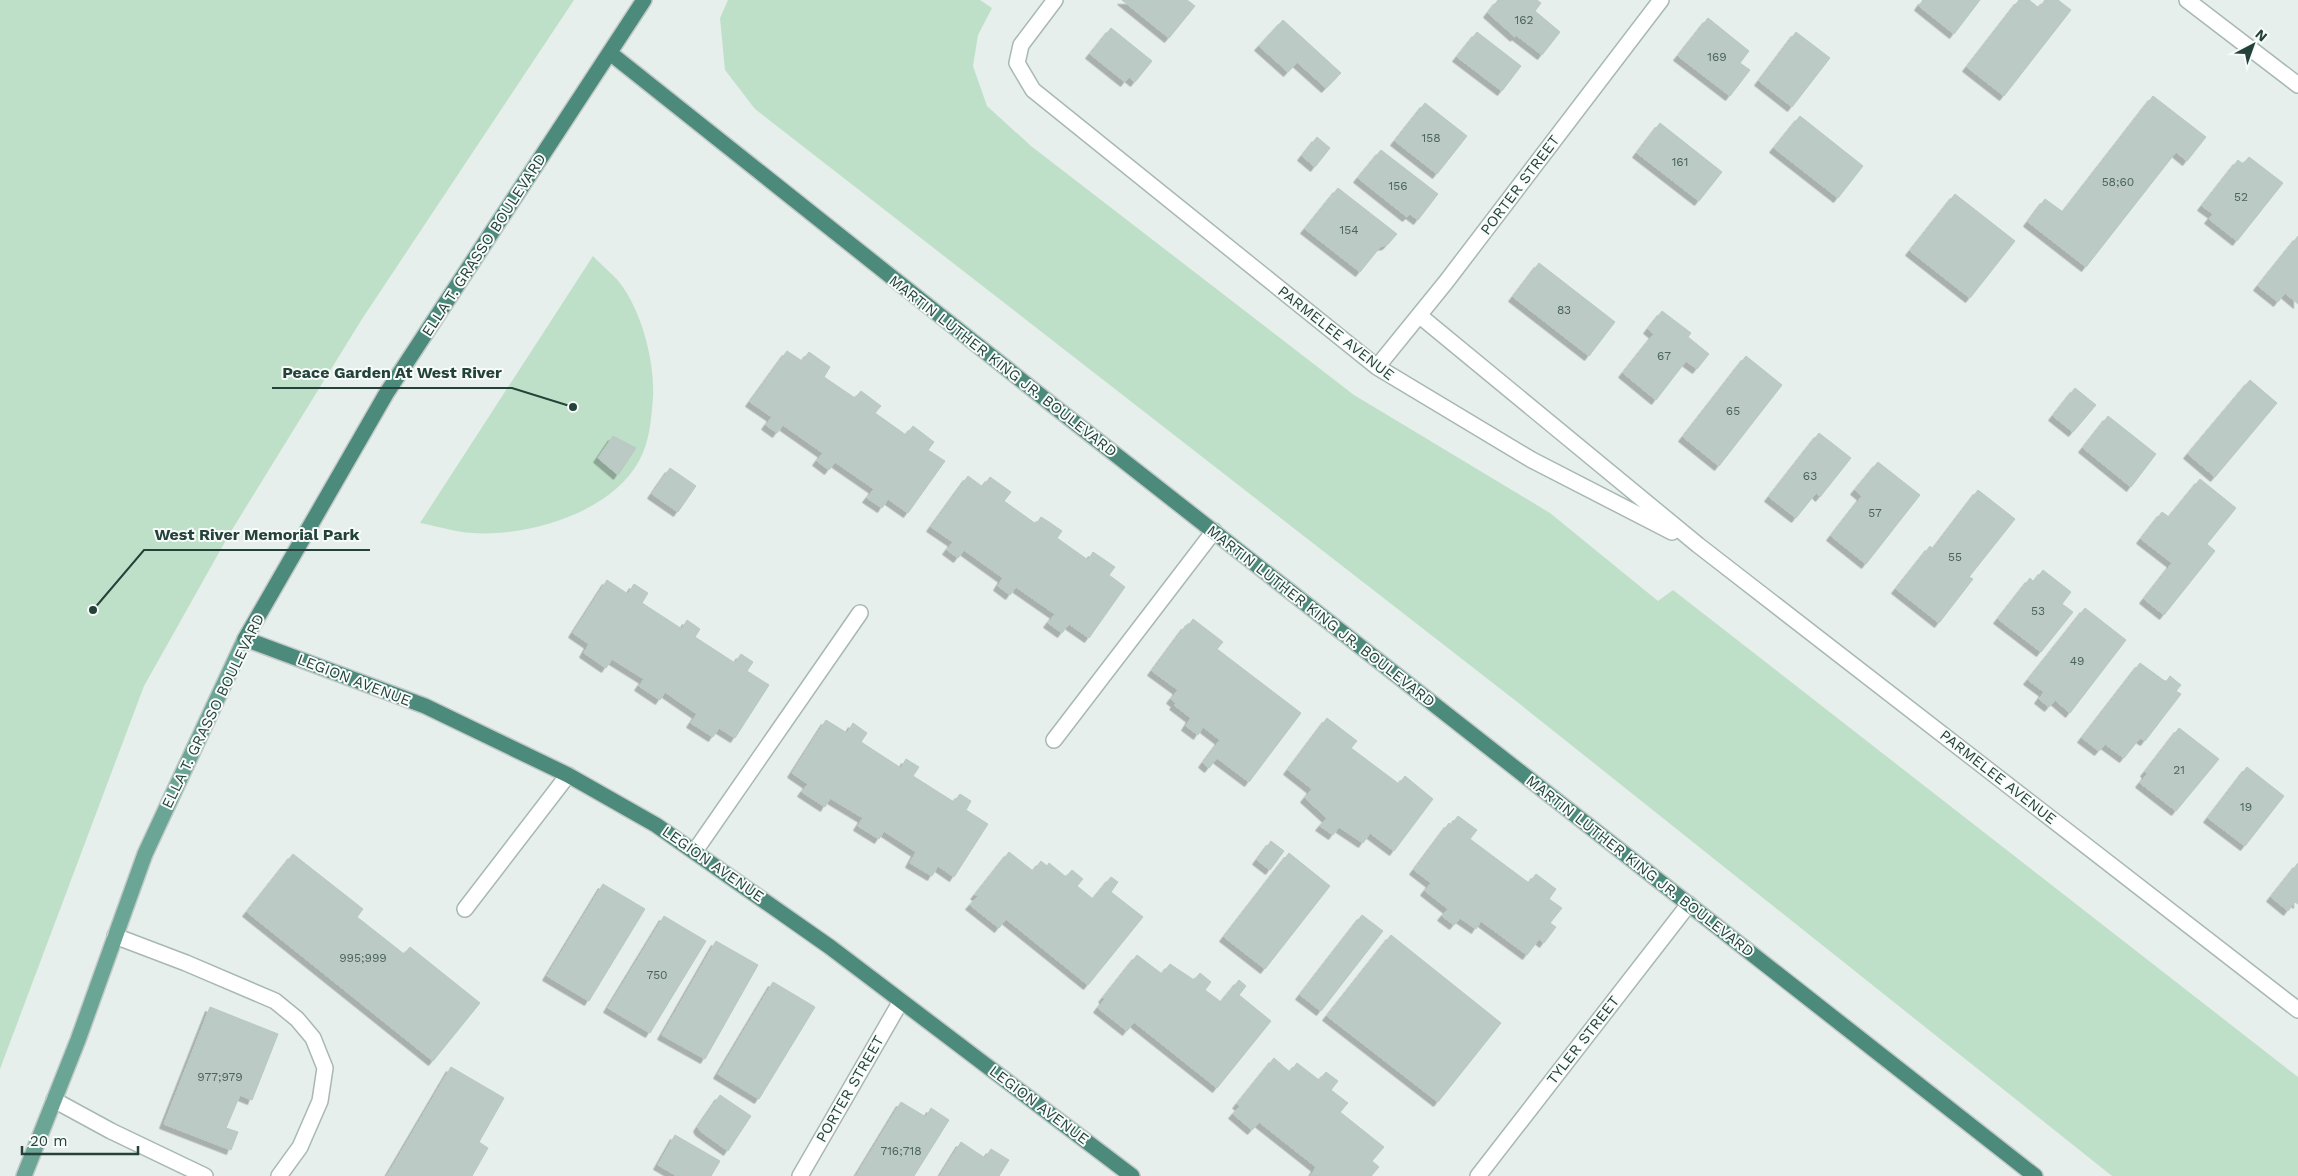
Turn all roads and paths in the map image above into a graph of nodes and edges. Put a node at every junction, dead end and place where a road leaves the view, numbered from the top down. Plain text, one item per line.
1 (644, 0) edge
2 (1055, 0) edge
3 (1661, 0) edge
4 (2187, 0) edge
5 (610, 53) junction
6 (2298, 85) edge
7 (1420, 316) junction
8 (1377, 367) junction
9 (1214, 531) junction
10 (1698, 545) junction
11 (860, 613) dead end
12 (245, 639) junction
13 (1054, 740) dead end
14 (568, 775) junction
15 (695, 851) junction
16 (1689, 904) junction
17 (465, 909) dead end
18 (115, 936) junction
19 (901, 1001) junction
20 (2298, 1010) edge
21 (54, 1100) junction
22 (24, 1176) edge
23 (205, 1176) edge
24 (279, 1176) edge
25 (800, 1176) edge
26 (1132, 1176) edge
27 (1478, 1176) edge
28 (2035, 1176) edge

1 - 5 highway, ELLA T. GRASSO BOULEVARD
2 - 8 street, PARMELEE AVENUE
3 - 7 street, PORTER STREET
4 - 6 street
5 - 9 highway, MARTIN LUTHER KING JR. BOULEVARD
5 - 12 highway, ELLA T. GRASSO BOULEVARD
7 - 8 street, PORTER STREET
7 - 10 street, PARMELEE AVENUE
8 - 10 street, PARMELEE AVENUE
9 - 13 street
9 - 16 highway, MARTIN LUTHER KING JR. BOULEVARD
10 - 20 street, PARMELEE AVENUE
11 - 15 street
12 - 14 highway, LEGION AVENUE
12 - 18 main road, ELLA T. GRASSO BOULEVARD
14 - 15 highway, LEGION AVENUE
14 - 17 street
15 - 19 highway, LEGION AVENUE
16 - 27 street, TYLER STREET
16 - 28 highway, MARTIN LUTHER KING JR. BOULEVARD
18 - 21 main road, ELLA T. GRASSO BOULEVARD
18 - 24 street
19 - 25 street, PORTER STREET
19 - 26 highway, LEGION AVENUE
21 - 22 main road, ELLA T. GRASSO BOULEVARD
21 - 23 street

